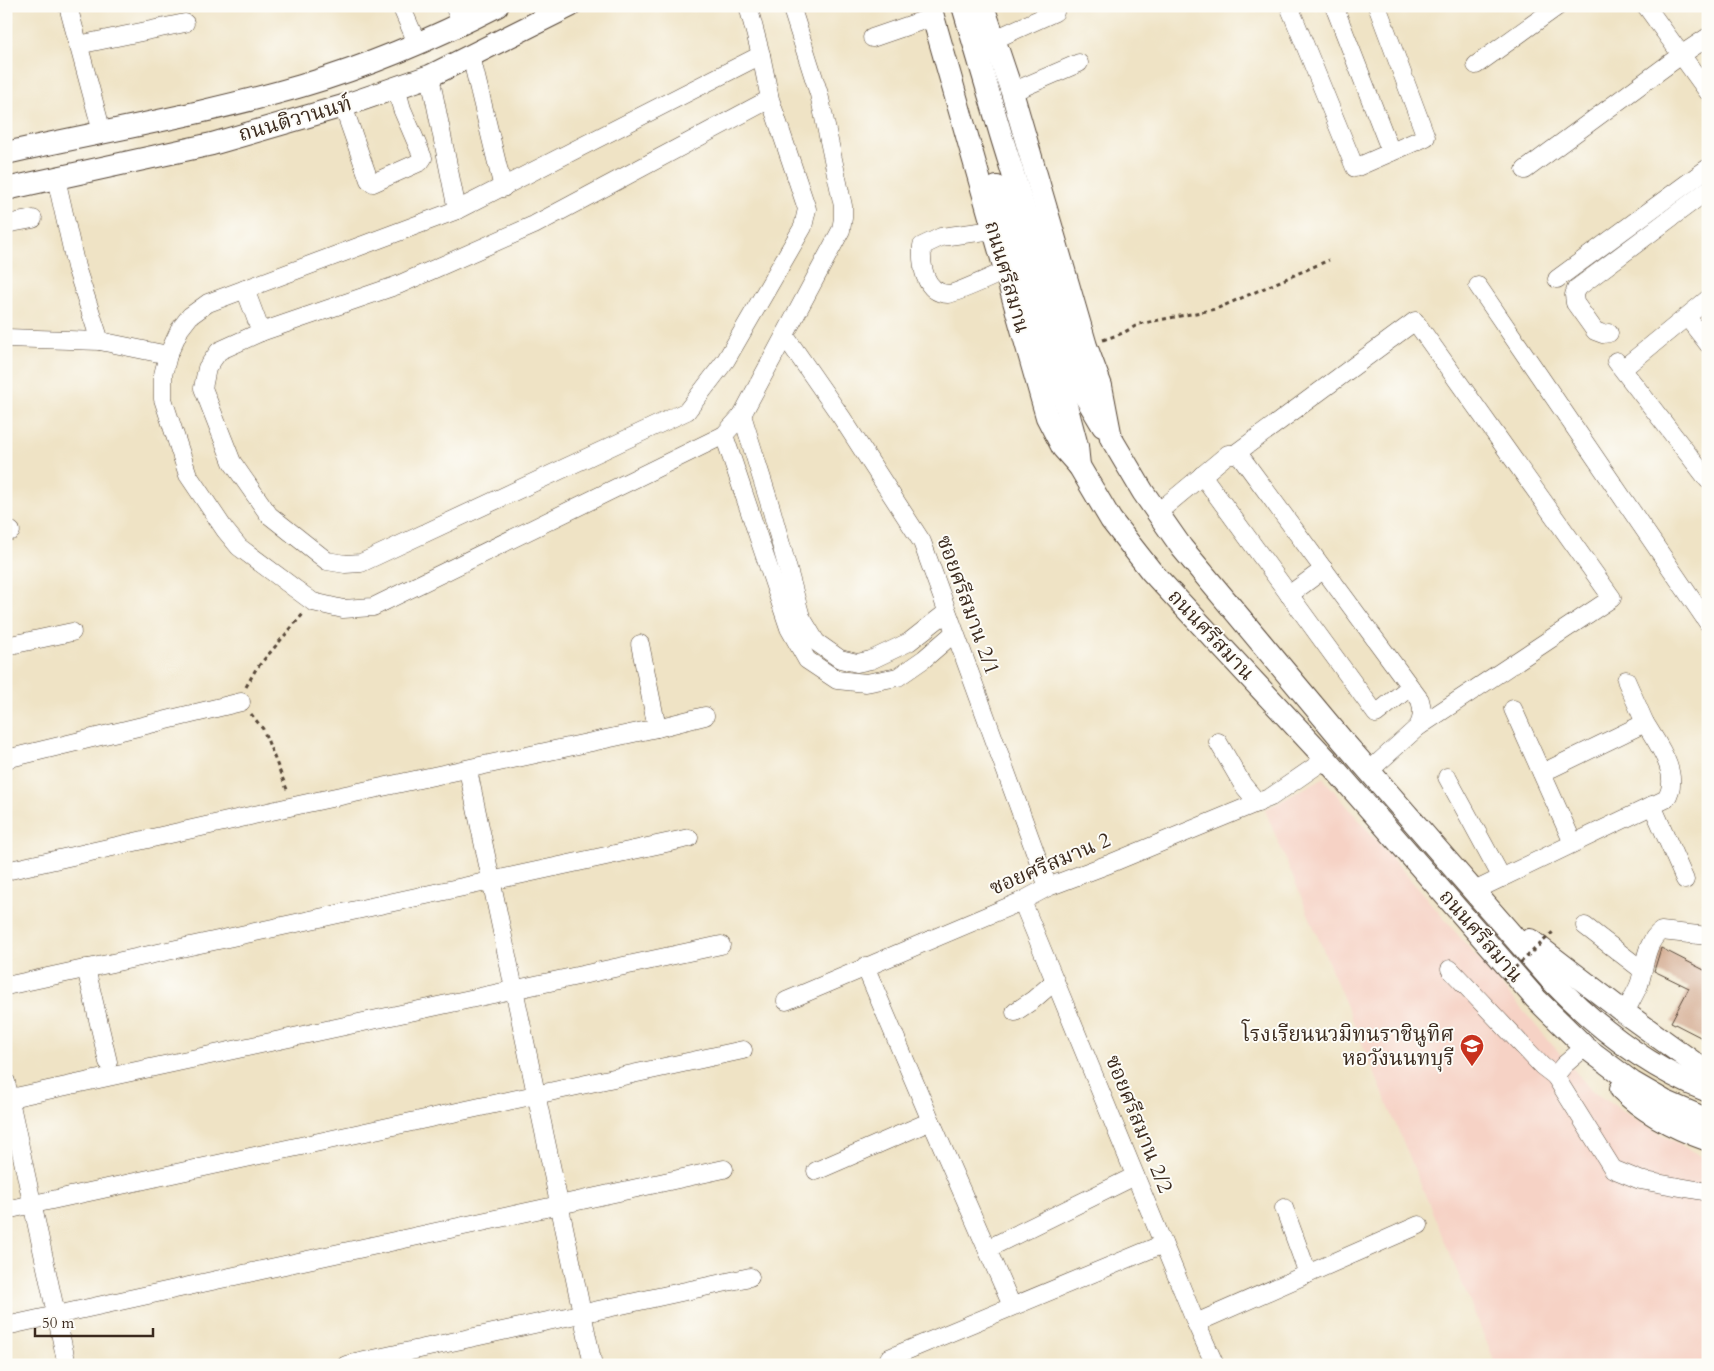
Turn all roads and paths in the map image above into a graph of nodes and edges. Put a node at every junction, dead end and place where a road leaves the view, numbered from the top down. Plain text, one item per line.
1 (68, 6) edge
2 (401, 6) edge
3 (498, 6) edge
4 (570, 6) edge
5 (748, 6) edge
6 (790, 6) edge
7 (963, 6) edge
8 (983, 6) edge
9 (1289, 6) edge
10 (1334, 6) edge
11 (1376, 6) edge
12 (1558, 6) edge
13 (1646, 6) edge
14 (936, 10) edge
15 (1056, 12) dead end
16 (458, 15) edge
17 (185, 23) dead end
18 (1708, 36) edge
19 (872, 38) dead end
20 (993, 40) junction
21 (418, 43) junction
22 (78, 45) junction
23 (761, 55) junction
24 (1681, 55) junction
25 (470, 56) junction
26 (1079, 64) dead end
27 (1476, 65) dead end
28 (430, 76) junction
29 (396, 87) junction
30 (1012, 92) junction
31 (1708, 92) edge
32 (770, 99) junction
33 (344, 106) junction
34 (102, 132) junction
35 (992, 137) junction
36 (1391, 152) junction
37 (6, 153) edge
38 (1708, 168) edge
39 (1525, 170) dead end
40 (56, 178) junction
41 (503, 188) junction
42 (6, 189) edge
43 (1708, 190) edge
44 (457, 210) junction
45 (34, 219) dead end
46 (6, 224) edge
47 (994, 230) junction
48 (1329, 260) dead end
49 (1006, 271) junction
50 (1558, 279) dead end
51 (1478, 286) dead end
52 (245, 289) junction
53 (1708, 299) edge
54 (1687, 317) junction
55 (261, 332) junction
56 (1609, 333) dead end
57 (785, 336) junction
58 (6, 338) edge
59 (1706, 338) edge
60 (100, 341) junction
61 (1086, 346) junction
62 (168, 355) junction
63 (742, 416) junction
64 (724, 435) junction
65 (1111, 438) junction
66 (1235, 454) junction
67 (1079, 466) junction
68 (1202, 475) junction
69 (1708, 480) edge
70 (1158, 512) junction
71 (1324, 569) junction
72 (1289, 595) junction
73 (788, 601) junction
74 (313, 602) junction
75 (947, 612) junction
76 (1708, 623) edge
77 (72, 632) dead end
78 (954, 633) junction
79 (640, 644) dead end
80 (6, 646) edge
81 (1626, 680) dead end
82 (1410, 687) junction
83 (241, 702) junction
84 (1513, 709) dead end
85 (705, 716) dead end
86 (1645, 723) junction
87 (1418, 727) junction
88 (657, 728) junction
89 (1218, 742) dead end
90 (6, 759) edge
91 (1326, 759) junction
92 (468, 770) junction
93 (1369, 771) junction
94 (1542, 773) junction
95 (1447, 777) dead end
96 (1258, 803) junction
97 (1652, 805) junction
98 (294, 806) junction
99 (689, 838) dead end
100 (1573, 843) junction
101 (6, 871) edge
102 (1502, 878) junction
103 (1685, 880) dead end
104 (492, 882) junction
105 (1048, 887) junction
106 (1474, 891) junction
107 (1022, 901) junction
108 (1492, 911) junction
109 (1585, 926) dead end
110 (1553, 932) dead end
111 (1708, 936) edge
112 (721, 945) dead end
113 (865, 966) junction
114 (86, 968) junction
115 (1450, 969) dead end
116 (1642, 970) junction
117 (1503, 980) dead end
118 (1055, 981) junction
119 (6, 986) edge
120 (514, 990) junction
121 (786, 1001) dead end
122 (1014, 1012) dead end
123 (1625, 1013) junction
124 (743, 1050) dead end
125 (1593, 1054) junction
126 (108, 1062) dead end
127 (1708, 1073) edge
128 (1555, 1076) junction
129 (1708, 1091) edge
130 (7, 1093) edge
131 (536, 1094) junction
132 (1708, 1120) edge
133 (930, 1121) junction
134 (1708, 1140) edge
135 (724, 1168) dead end
136 (816, 1171) dead end
137 (1136, 1176) junction
138 (1708, 1192) edge
139 (32, 1204) junction
140 (559, 1205) junction
141 (1284, 1208) dead end
142 (6, 1210) edge
143 (1419, 1225) dead end
144 (1163, 1244) junction
145 (987, 1249) junction
146 (1308, 1274) junction
147 (750, 1277) dead end
148 (1012, 1306) junction
149 (582, 1313) junction
150 (56, 1315) junction
151 (1196, 1323) junction
152 (6, 1326) edge
153 (889, 1358) dead end
154 (67, 1365) edge
155 (346, 1365) edge
156 (593, 1365) edge
157 (1215, 1365) edge

1 - 22 street
2 - 21 street
3 - 16 main road, ถนนติวานนท์
4 - 25 main road, ถนนติวานนท์
5 - 23 street
6 - 57 street
7 - 35 main road
8 - 20 main road, ถนนศรีสมาน
9 - 36 street
10 - 36 street
11 - 36 street
12 - 27 street
13 - 24 street
14 - 19 street
14 - 35 main road
14 - 47 main road, ถนนศรีสมาน
15 - 20 street
16 - 21 main road, ถนนติวานนท์
17 - 22 street
18 - 24 street
20 - 30 main road, ถนนศรีสมาน
21 - 34 main road, ถนนติวานนท์
22 - 34 street
23 - 32 street
23 - 41 street
24 - 31 street
24 - 39 street
25 - 28 main road, ถนนติวานนท์
25 - 41 street
26 - 30 street
28 - 29 main road, ถนนติวานนท์
28 - 44 street
29 - 33 main road, ถนนติวานนท์
29 - 33 street
30 - 61 main road, ถนนศรีสมาน
32 - 55 street
32 - 55 street
33 - 40 main road, ถนนติวานนท์
34 - 37 main road, ถนนติวานนท์
35 - 65 main road
35 - 67 main road
38 - 50 street
40 - 42 main road, ถนนติวานนท์
40 - 60 street
41 - 44 street
43 - 56 street
44 - 52 street
45 - 46 street
47 - 49 main road, ถนนศรีสมาน
47 - 49 street
48 - 61 path
49 - 67 main road, ถนนศรีสมาน
51 - 76 street
52 - 55 street
52 - 62 street
53 - 54 street
54 - 59 street
54 - 69 street
57 - 63 street
57 - 75 street, ซอยศรีสมาน 2/1
58 - 60 street
60 - 62 street
61 - 65 main road, ถนนศรีสมาน
62 - 74 street
63 - 64 street
63 - 73 street
64 - 73 street
64 - 74 street
65 - 70 main road, ถนนศรีสมาน
66 - 68 street
66 - 71 street
66 - 87 street
67 - 91 main road, ถนนศรีสมาน
68 - 70 street
68 - 72 street
70 - 93 main road, ถนนศรีสมาน
71 - 72 street
71 - 82 street
72 - 82 street
73 - 75 street
73 - 78 street
74 - 83 path
75 - 78 street, ซอยศรีสมาน 2/1
77 - 80 street
78 - 105 street, ซอยศรีสมาน 2/1
79 - 88 street
81 - 86 street
82 - 87 street
83 - 90 street
83 - 98 path
84 - 94 street
85 - 88 street
86 - 94 street
86 - 97 street
87 - 93 street
88 - 92 street
89 - 96 street
91 - 96 street, ซอยศรีสมาน 2
91 - 125 main road, ถนนศรีสมาน
92 - 98 street
92 - 104 street
93 - 106 main road, ถนนศรีสมาน
94 - 100 street
95 - 102 street
96 - 105 street, ซอยศรีสมาน 2
97 - 100 street
97 - 103 street
98 - 101 street
99 - 104 street
100 - 102 street
102 - 106 street
104 - 114 street
104 - 120 street
105 - 107 street, ซอยศรีสมาน 2
106 - 108 main road, ถนนศรีสมาน
107 - 113 street, ซอยศรีสมาน 2
107 - 118 street, ซอยศรีสมาน 2/2
108 - 123 main road
108 - 129 main road, ถนนศรีสมาน
109 - 116 street
110 - 117 path, bridge
111 - 116 street
112 - 120 street
113 - 121 street, ซอยศรีสมาน 2
113 - 133 street
114 - 119 street
114 - 126 street
115 - 128 street
116 - 123 street
118 - 122 street
118 - 137 street, ซอยศรีสมาน 2/2
120 - 130 street
120 - 131 street
123 - 127 main road
124 - 131 street
125 - 128 street
125 - 132 main road, ถนนศรีสมาน
125 - 134 main road
128 - 138 street
130 - 139 street
131 - 139 street
131 - 140 street
133 - 136 street
133 - 145 street
135 - 140 street
137 - 144 street, ซอยศรีสมาน 2/2
137 - 145 street
139 - 142 street
139 - 150 street
140 - 149 street
140 - 150 street
141 - 146 street
143 - 146 street
144 - 148 street
144 - 151 street, ซอยศรีสมาน 2/2
145 - 148 street
146 - 151 street
147 - 149 street
148 - 153 street
149 - 155 street
149 - 156 street
150 - 152 street
150 - 154 street
151 - 157 street, ซอยศรีสมาน 2/2

